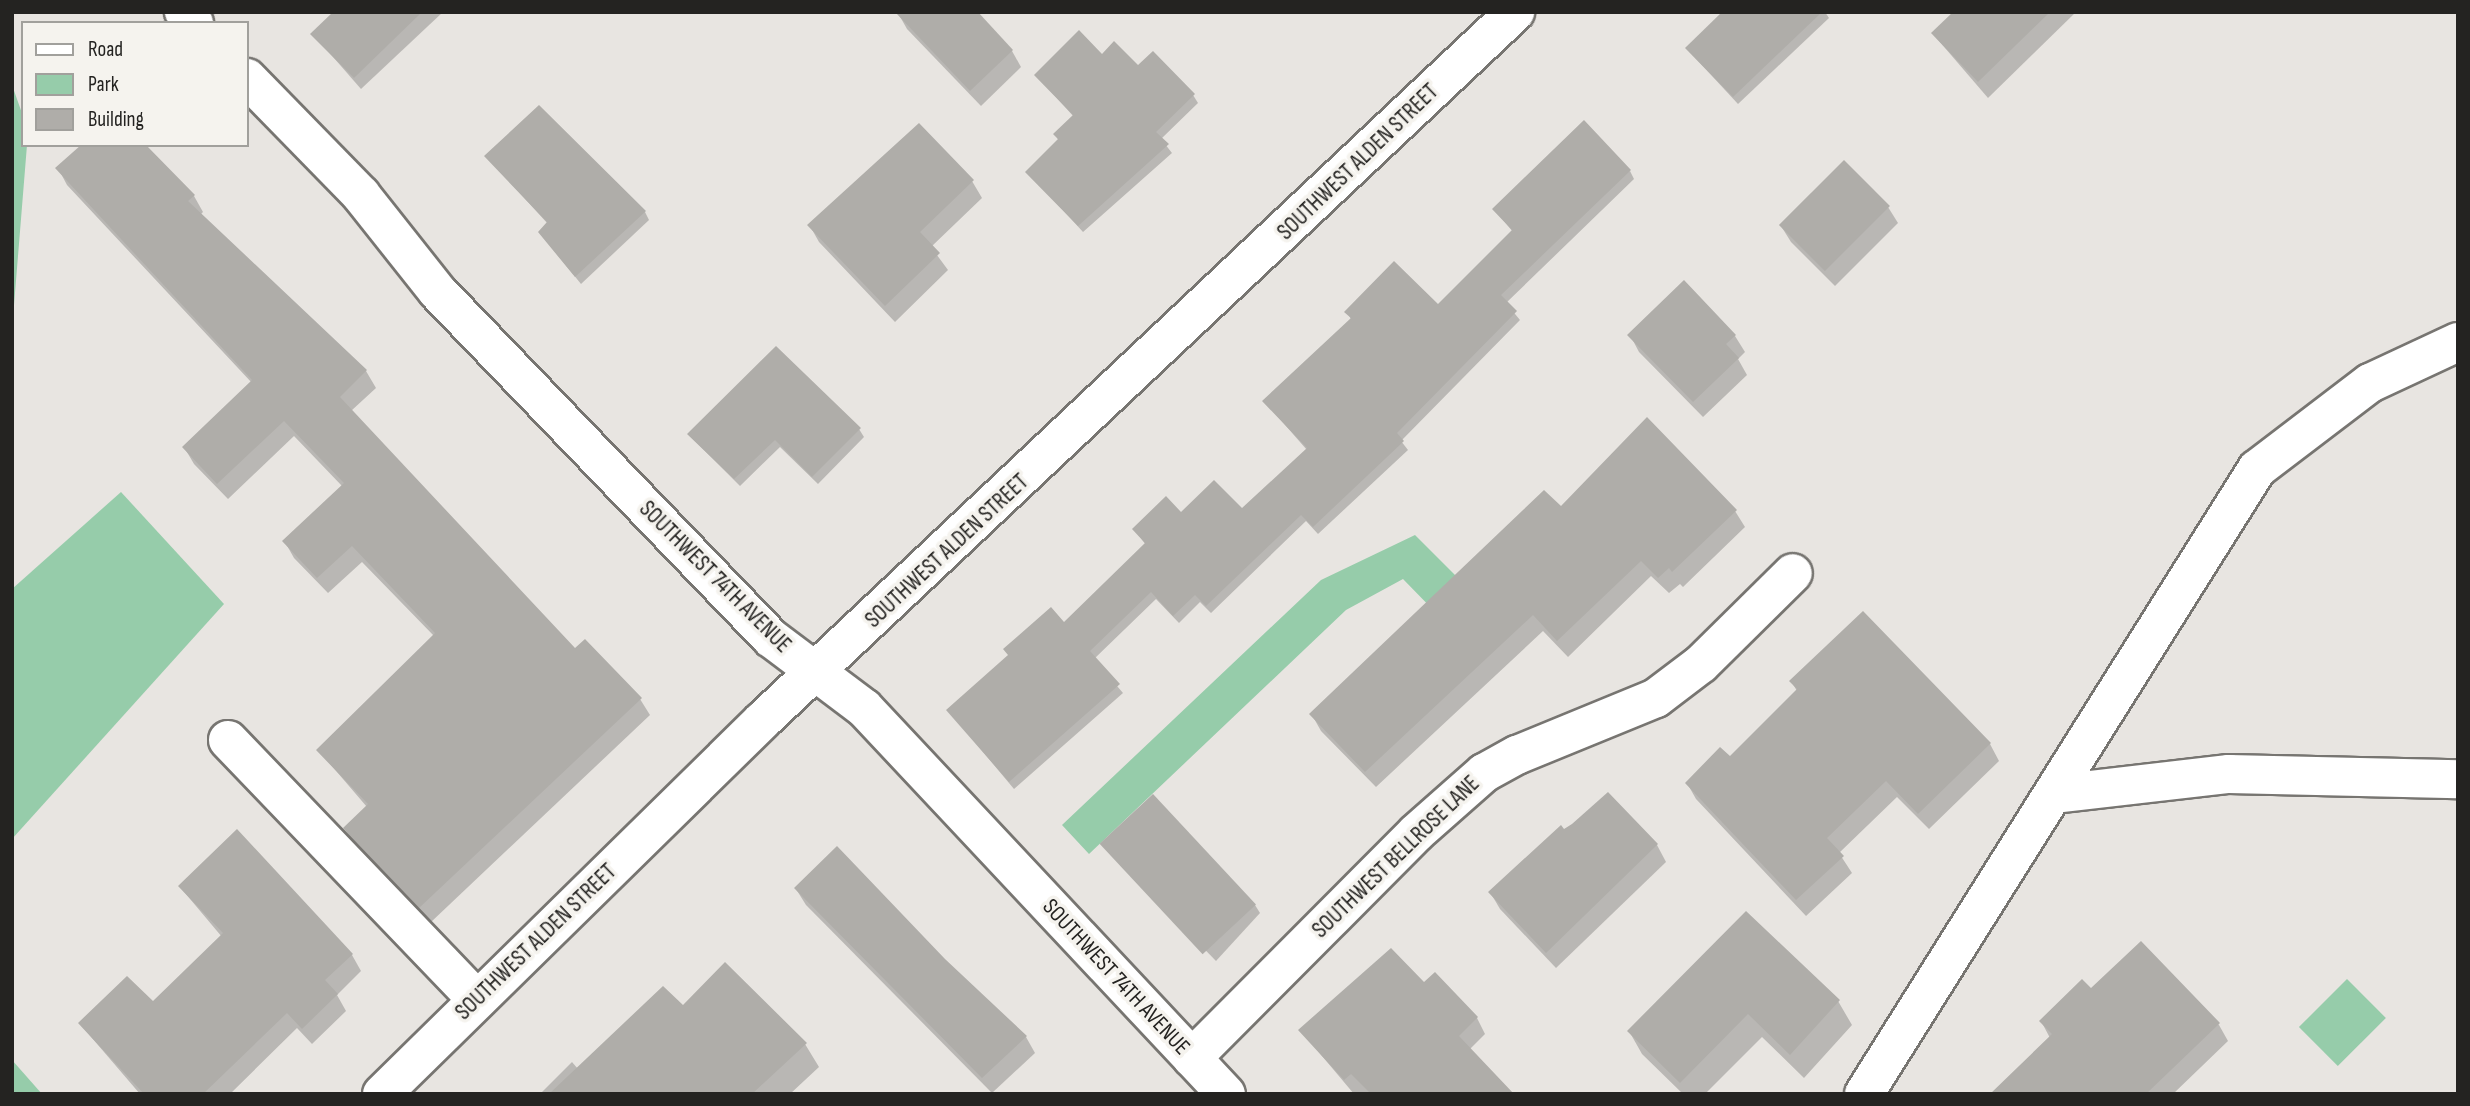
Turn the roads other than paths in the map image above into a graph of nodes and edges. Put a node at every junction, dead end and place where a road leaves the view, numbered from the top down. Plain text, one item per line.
1 (1515, 12) edge
2 (248, 79) edge
3 (2458, 342) edge
4 (1793, 573) dead end
5 (817, 673) junction
6 (228, 740) dead end
7 (2458, 779) edge
8 (2055, 794) junction
9 (477, 1000) junction
10 (1192, 1058) junction
11 (388, 1092) edge
12 (1226, 1094) edge
13 (1864, 1094) edge

1 - 5 street, SOUTHWEST ALDEN STREET
2 - 5 street, SOUTHWEST 74TH AVENUE
3 - 8 street
4 - 10 street, SOUTHWEST BELLROSE LANE
5 - 9 street, SOUTHWEST ALDEN STREET
5 - 10 street, SOUTHWEST 74TH AVENUE
6 - 9 street
7 - 8 street
8 - 13 street
9 - 11 street, SOUTHWEST ALDEN STREET
10 - 12 street, SOUTHWEST 74TH AVENUE

